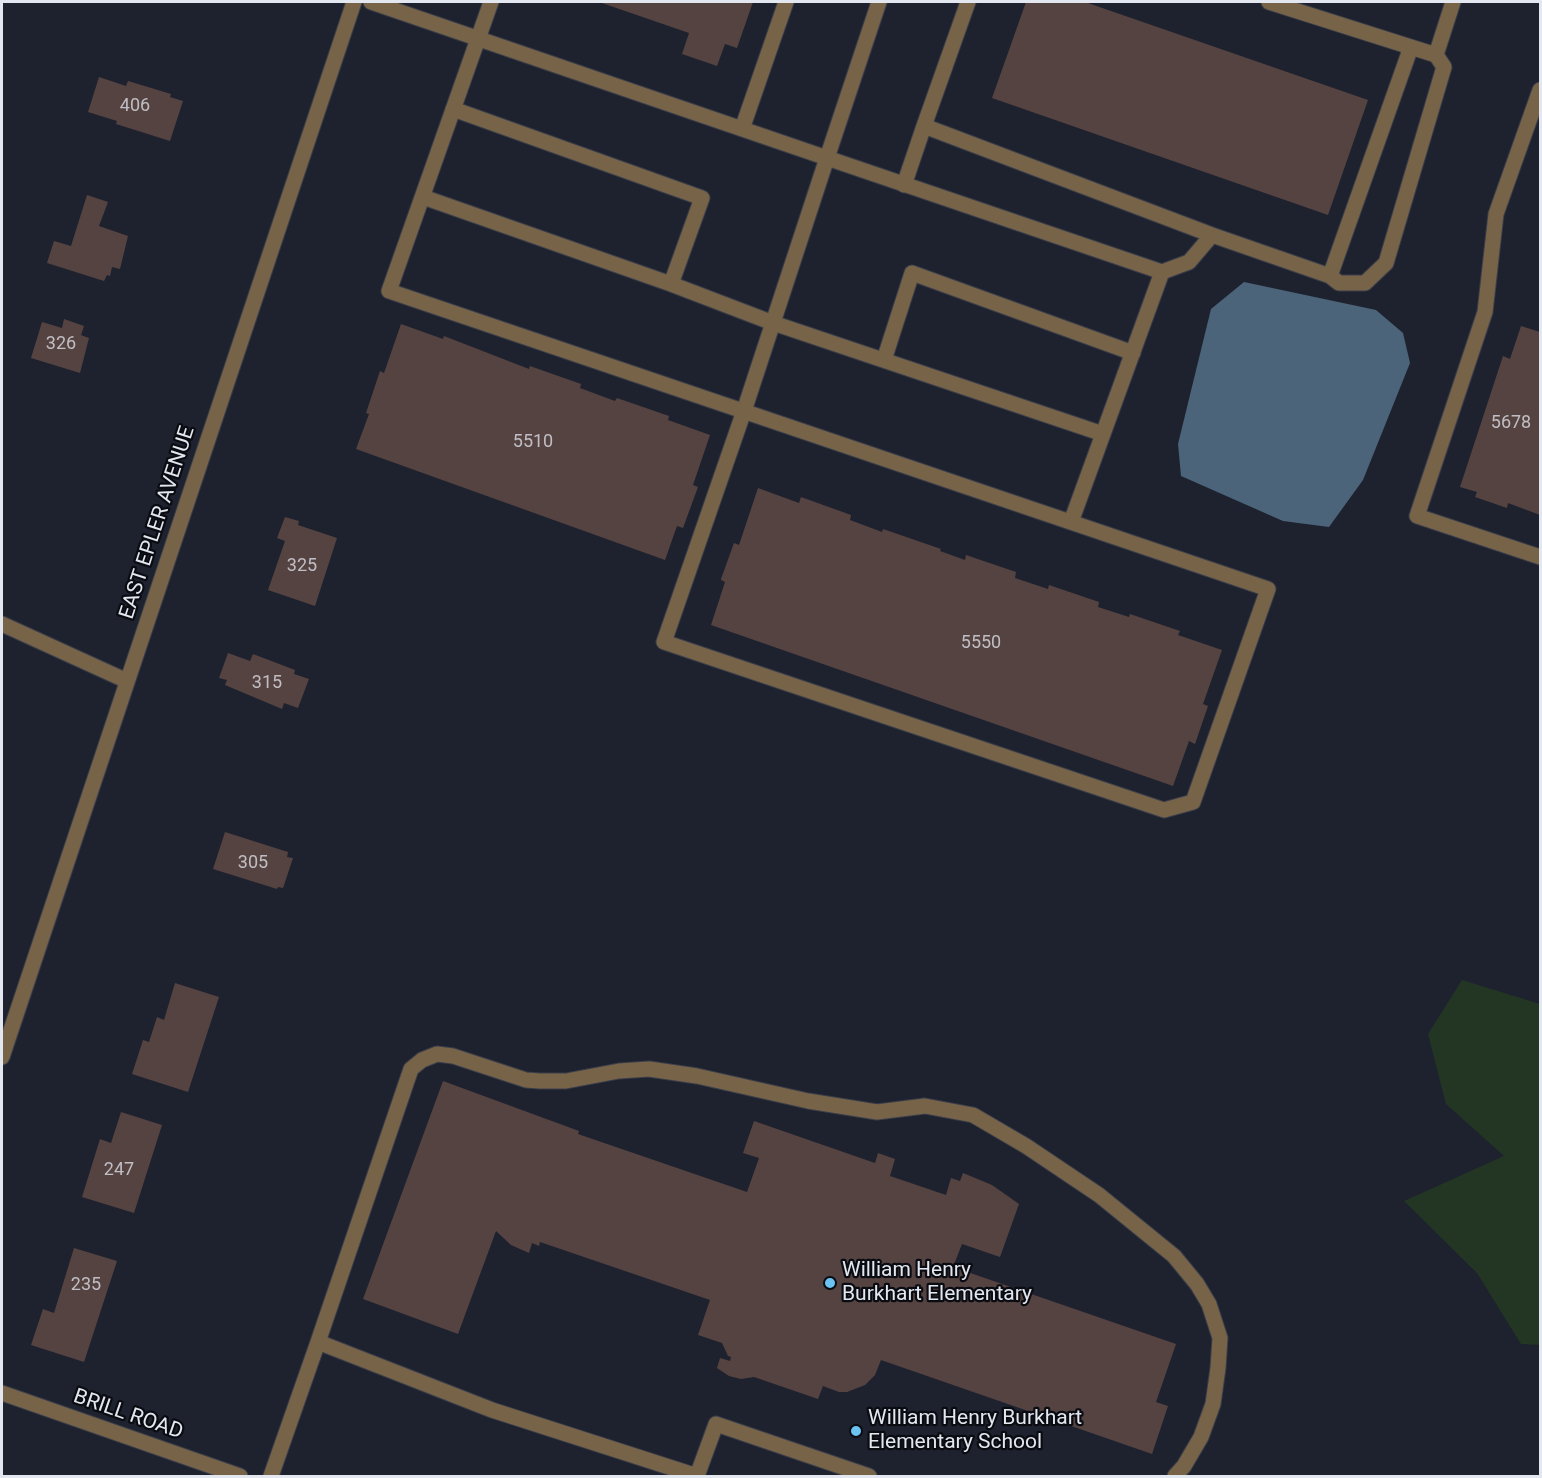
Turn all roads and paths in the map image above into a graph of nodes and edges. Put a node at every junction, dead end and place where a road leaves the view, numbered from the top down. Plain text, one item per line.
1 (354, 2) edge
2 (371, 2) edge
3 (491, 2) edge
4 (786, 2) edge
5 (879, 2) edge
6 (968, 2) edge
7 (1269, 2) edge
8 (1453, 2) edge
9 (478, 38) junction
10 (1411, 47) junction
11 (1436, 55) junction
12 (1540, 90) edge
13 (453, 109) junction
14 (924, 126) junction
15 (742, 129) junction
16 (826, 158) junction
17 (904, 184) junction
18 (423, 197) junction
19 (1212, 235) junction
20 (1162, 272) junction
21 (1330, 276) junction
22 (671, 284) junction
23 (773, 323) junction
24 (1133, 353) junction
25 (884, 360) junction
26 (744, 411) junction
27 (1103, 434) junction
28 (1071, 522) junction
29 (1540, 557) edge
30 (2, 624) edge
31 (127, 681) junction
32 (2, 1057) edge
33 (318, 1342) junction
34 (2, 1393) edge
35 (240, 1476) edge
36 (271, 1476) edge
37 (697, 1476) edge
38 (869, 1476) edge
39 (1175, 1476) edge

1 - 31 street, EAST EPLER AVENUE
2 - 9 street
3 - 9 street
4 - 15 street
5 - 16 street
6 - 14 street
7 - 10 street
8 - 11 street
9 - 13 street
9 - 15 street
10 - 11 street
10 - 21 street
11 - 21 street
12 - 29 street
13 - 18 street
13 - 22 street
14 - 17 street
14 - 19 street
15 - 16 street
16 - 17 street
16 - 23 street
17 - 20 street
18 - 22 street
18 - 26 street
19 - 20 street
19 - 21 street
20 - 24 street
22 - 23 street
23 - 25 street
23 - 26 street
24 - 25 street
24 - 27 street
25 - 27 street
26 - 28 street
26 - 28 street
27 - 28 street
30 - 31 street
31 - 32 street, EAST EPLER AVENUE
33 - 36 street
33 - 37 street
33 - 39 street
34 - 35 street, BRILL ROAD
37 - 38 street

